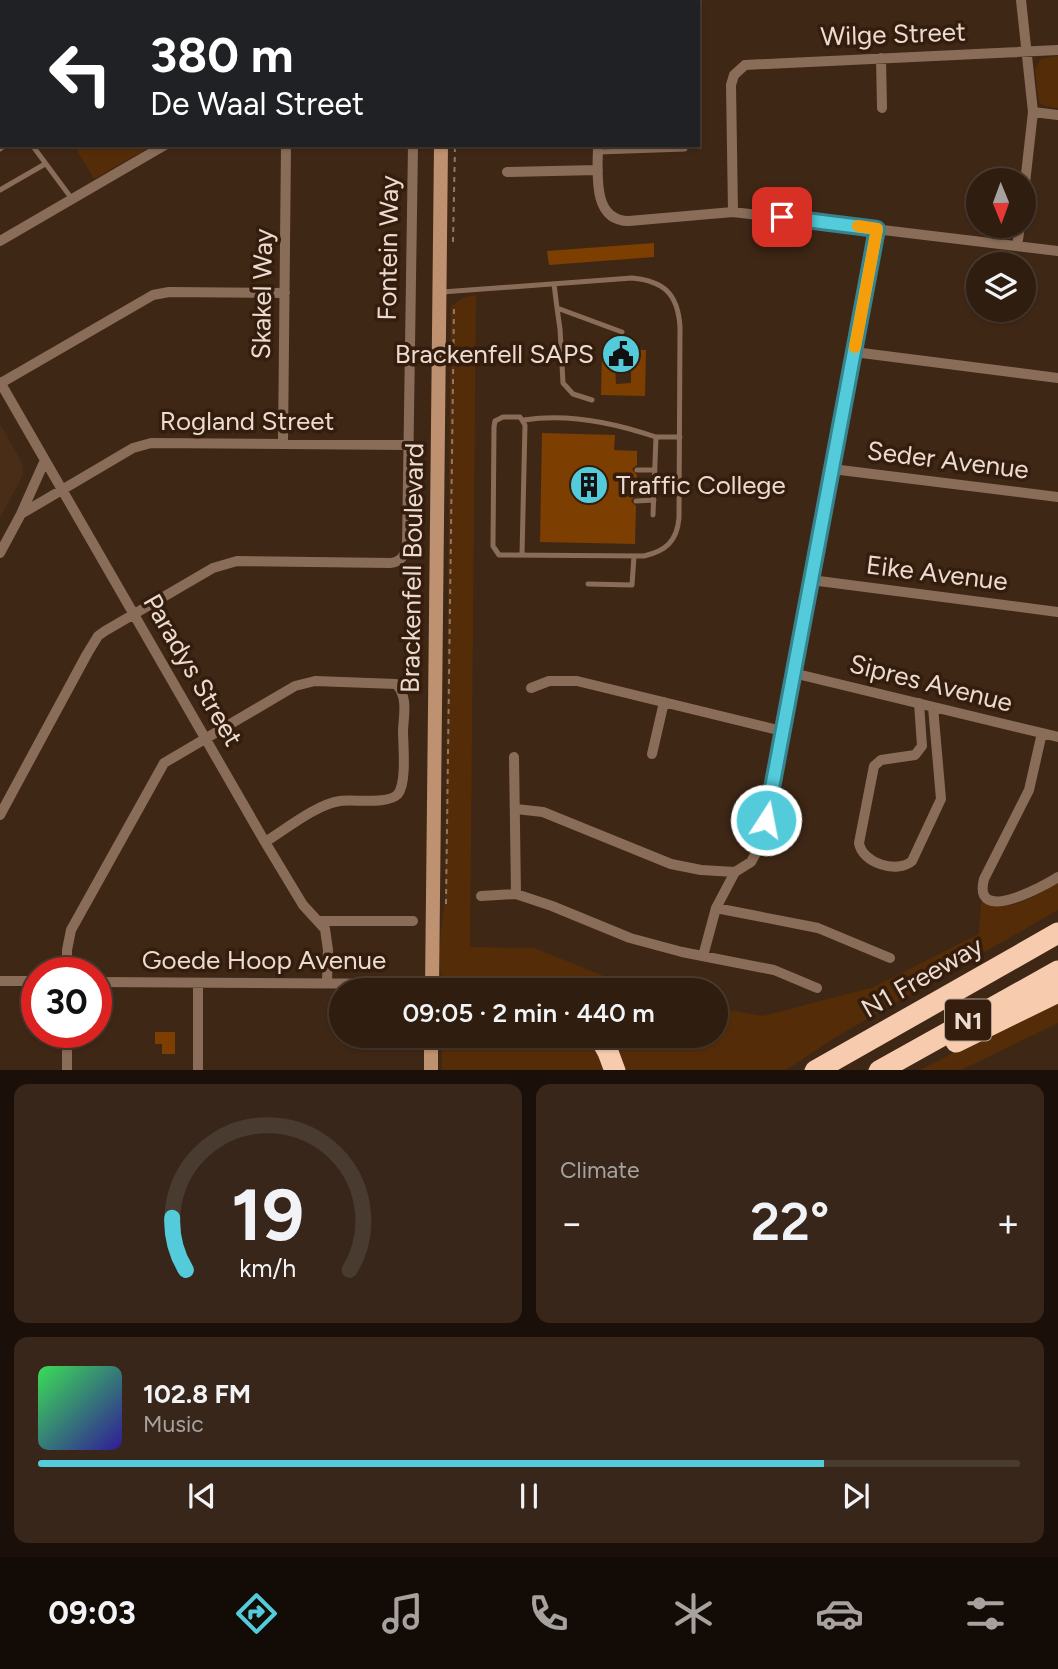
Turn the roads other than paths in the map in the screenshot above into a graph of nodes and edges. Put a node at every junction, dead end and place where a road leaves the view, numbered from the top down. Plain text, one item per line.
1 (1021, 0) edge
2 (1058, 50) edge
3 (1025, 51) junction
4 (881, 58) junction
5 (882, 108) dead end
6 (1033, 112) junction
7 (1058, 115) edge
8 (33, 147) edge
9 (162, 147) edge
10 (286, 147) edge
11 (413, 147) edge
12 (441, 147) edge
13 (598, 149) edge
14 (685, 149) dead end
15 (45, 164) junction
16 (1027, 168) edge
17 (598, 170) junction
18 (507, 172) dead end
19 (0, 190) edge
20 (72, 199) junction
21 (733, 212) junction
22 (877, 229) junction
23 (1018, 238) edge
24 (0, 241) edge
25 (1017, 246) junction
26 (1058, 251) edge
27 (554, 284) junction
28 (285, 293) junction
29 (439, 293) junction
30 (557, 308) junction
31 (622, 331) dead end
32 (854, 352) junction
33 (1058, 378) edge
34 (0, 382) edge
35 (592, 400) dead end
36 (524, 420) junction
37 (656, 437) junction
38 (680, 437) junction
39 (283, 442) junction
40 (408, 445) junction
41 (45, 460) junction
42 (832, 469) junction
43 (637, 470) dead end
44 (655, 470) junction
45 (62, 491) junction
46 (1058, 497) edge
47 (654, 500) junction
48 (636, 501) dead end
49 (21, 514) junction
50 (653, 515) dead end
51 (0, 553) edge
52 (522, 555) junction
53 (634, 556) junction
54 (811, 580) junction
55 (588, 584) dead end
56 (1058, 612) edge
57 (134, 614) junction
58 (793, 673) junction
59 (531, 688) dead end
60 (664, 702) junction
61 (919, 704) junction
62 (933, 707) junction
63 (782, 731) junction
64 (1042, 733) junction
65 (1058, 737) edge
66 (206, 738) junction
67 (652, 754) dead end
68 (514, 757) dead end
69 (516, 809) junction
70 (0, 815) edge
71 (265, 842) junction
72 (735, 872) junction
73 (1058, 877) edge
74 (516, 894) junction
75 (481, 896) dead end
76 (716, 908) junction
77 (1058, 919) edge
78 (320, 921) junction
79 (413, 921) dead end
80 (1058, 933) edge
81 (703, 956) junction
82 (66, 957) edge
83 (890, 958) dead end
84 (1058, 971) edge
85 (979, 976) junction
86 (434, 978) edge
87 (0, 981) edge
88 (21, 981) edge
89 (112, 982) edge
90 (198, 983) junction
91 (327, 983) joint
92 (817, 988) dead end
93 (1058, 992) edge
94 (67, 1048) edge
95 (431, 1048) edge
96 (606, 1048) edge
97 (67, 1070) edge
98 (198, 1070) edge
99 (430, 1070) edge
100 (615, 1070) edge
101 (816, 1070) edge
102 (879, 1070) edge
103 (903, 1070) edge

1 - 3 street
2 - 3 street, Wilge Street
3 - 4 street, Wilge Street
3 - 6 street
4 - 5 street
4 - 21 street, Wilge Street
6 - 7 street
6 - 16 street
8 - 15 lane
9 - 20 street
10 - 28 street, Skakel Way
11 - 40 street, Fontein Way
12 - 29 street, Brackenfell Boulevard
13 - 14 lane
13 - 17 street
15 - 19 lane
15 - 20 lane
17 - 18 street
17 - 21 street
20 - 24 street
21 - 22 street
22 - 25 street
22 - 32 street
23 - 25 street
25 - 26 street
27 - 29 lane
27 - 30 lane
27 - 38 lane
28 - 34 street
28 - 39 street, Skakel Way
29 - 86 street, Brackenfell Boulevard
30 - 31 lane
30 - 35 lane
32 - 33 street
32 - 42 street
34 - 41 street, Paradys Street
36 - 37 lane
36 - 52 lane
36 - 52 lane
37 - 38 lane
37 - 44 lane
38 - 53 lane
39 - 40 street, Rogland Street
39 - 45 street, Rogland Street
40 - 57 street, Fontein Way
41 - 45 street, Paradys Street
41 - 49 street
42 - 46 street, Seder Avenue
42 - 54 street
43 - 44 lane
44 - 47 lane
45 - 49 street, Rogland Street
45 - 57 street, Paradys Street
47 - 48 lane
47 - 50 lane
49 - 51 street
52 - 53 lane
53 - 55 lane
54 - 56 street, Eike Avenue
54 - 58 street
57 - 66 street, Paradys Street
57 - 70 street
58 - 61 street, Sipres Avenue
58 - 63 street
59 - 60 street
60 - 63 street
60 - 67 street
61 - 62 street, Sipres Avenue
61 - 62 street
62 - 64 street, Sipres Avenue
63 - 72 street
64 - 65 street, Sipres Avenue
64 - 73 street
66 - 71 street, Paradys Street
66 - 71 street
66 - 82 street
68 - 69 street
69 - 72 street
69 - 74 street
71 - 78 street, Paradys Street
72 - 76 street
74 - 75 street
74 - 81 street
76 - 81 street
76 - 83 street
77 - 85 highway
78 - 79 street
78 - 91 street, Paradys Street
80 - 85 highway, N1 Freeway / N1
81 - 92 street
84 - 102 highway, N1
85 - 101 highway, N1 Freeway / N1
87 - 88 street
89 - 90 street, Goede Hoop Avenue
90 - 91 street, Goede Hoop Avenue
90 - 98 street
93 - 103 highway
94 - 97 street
95 - 99 street
96 - 100 highway

